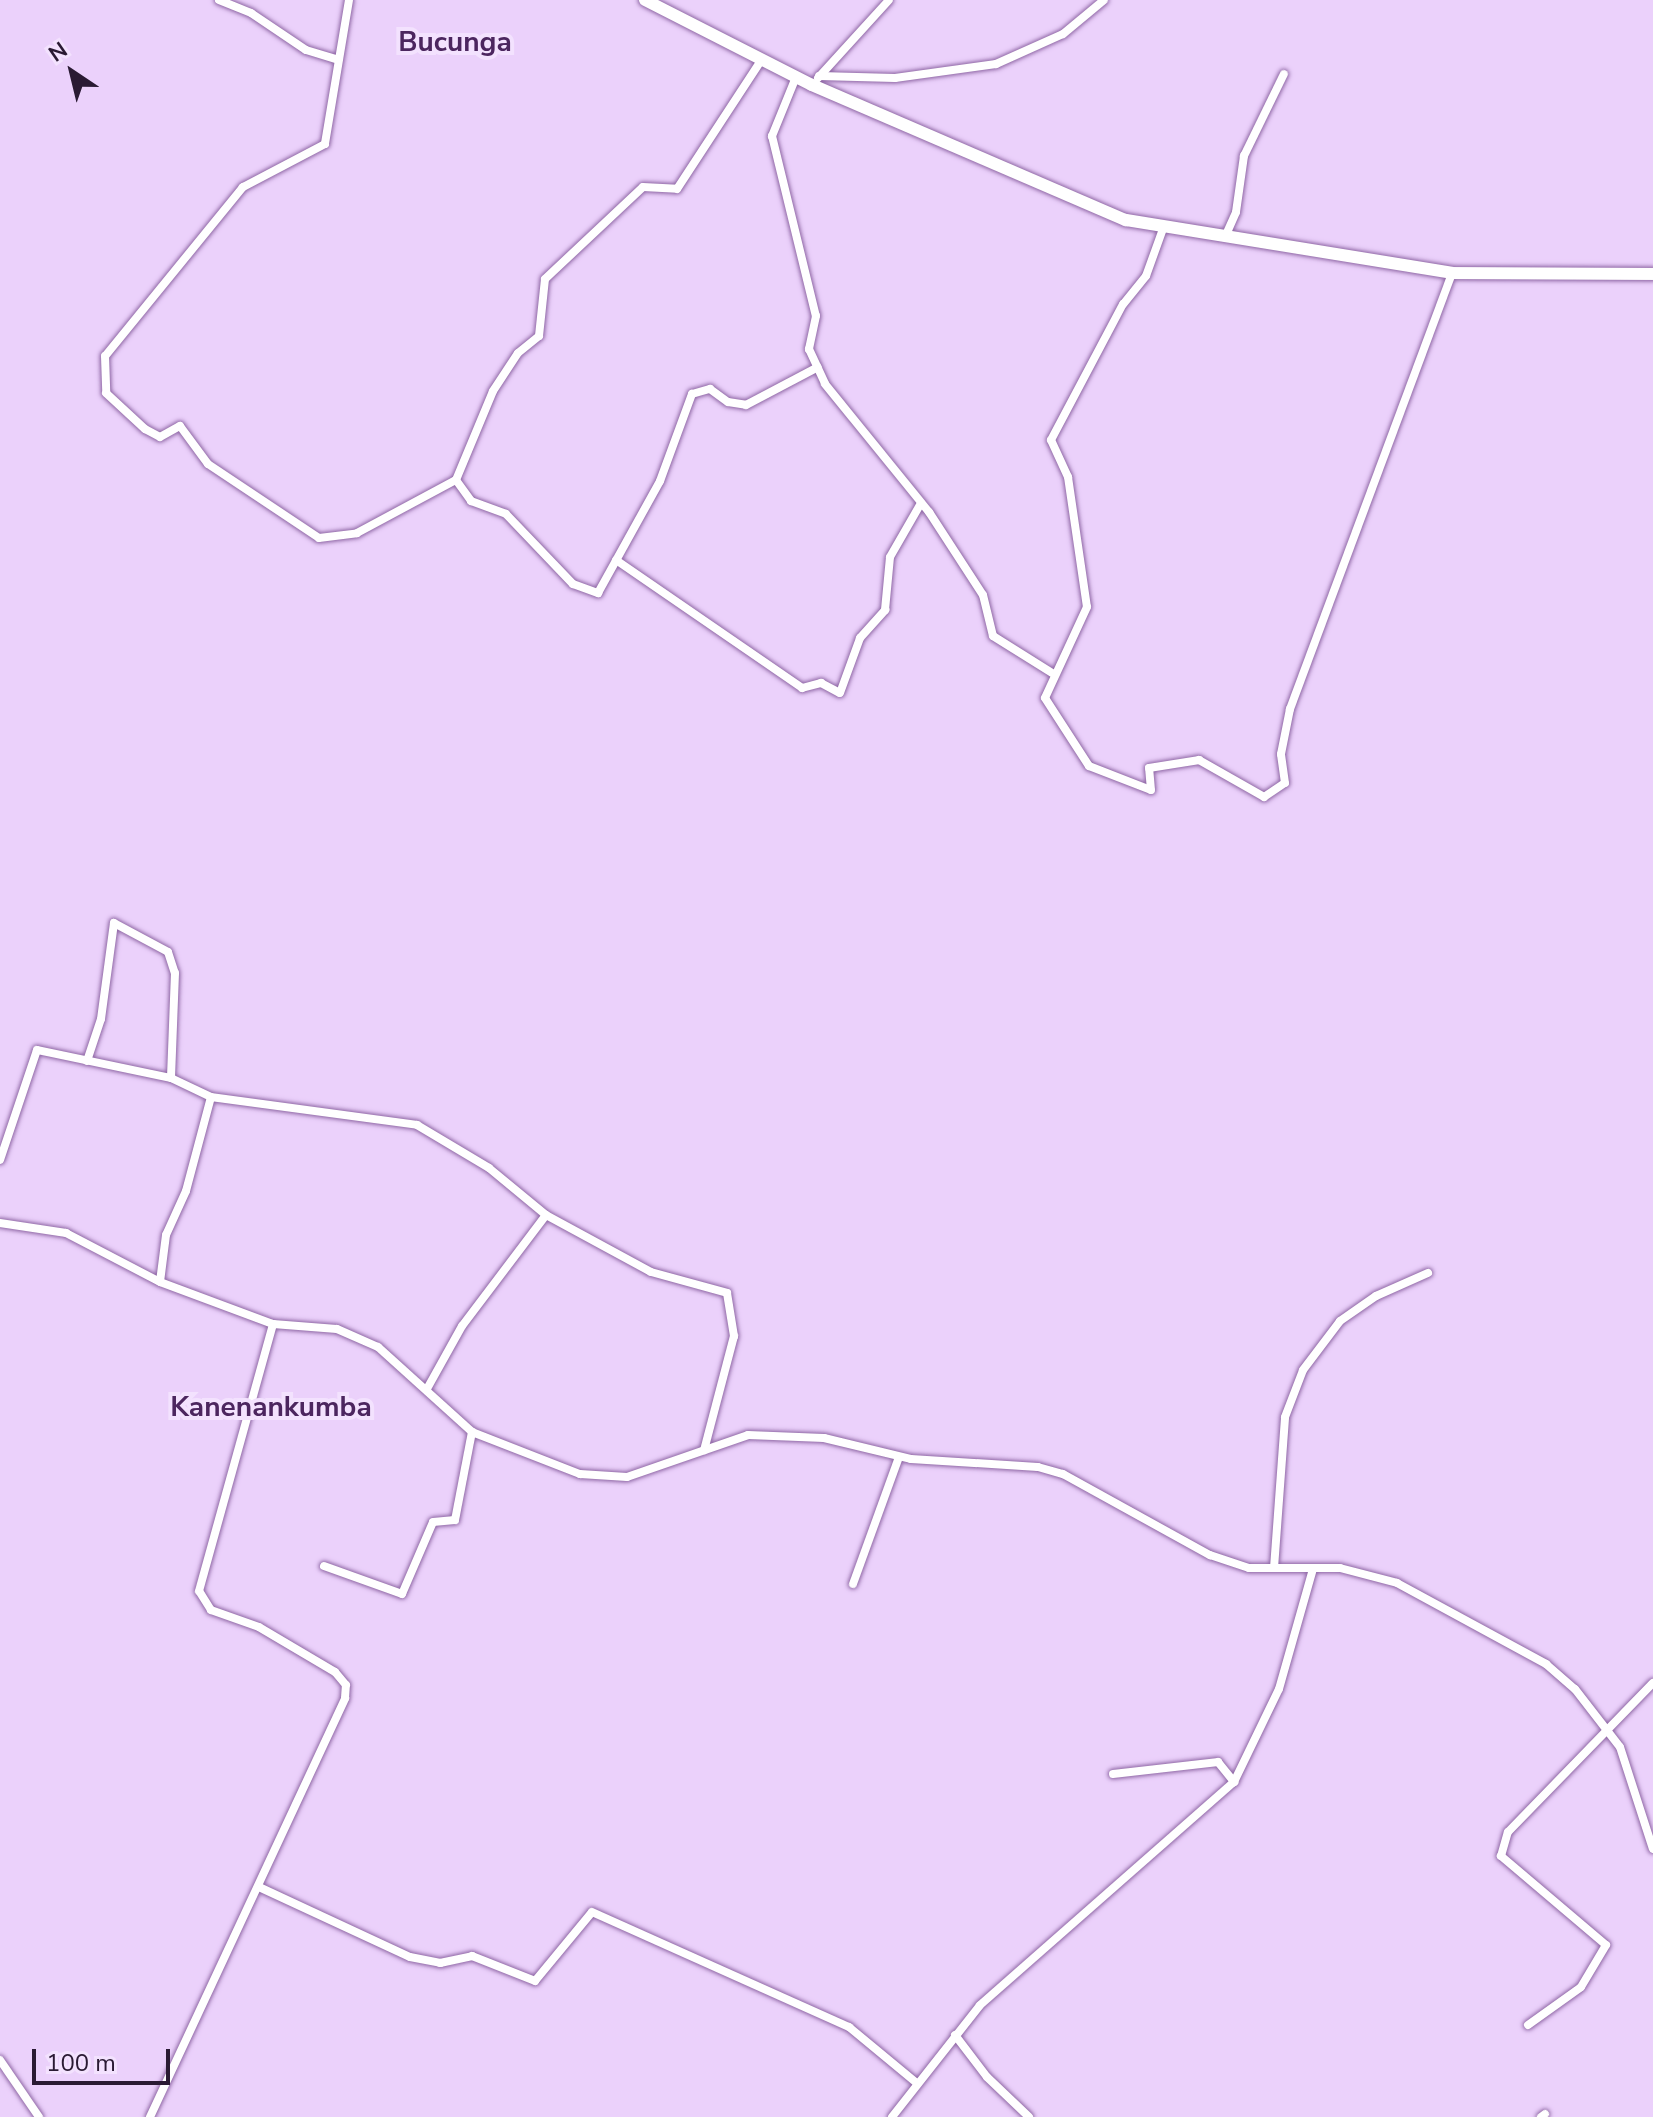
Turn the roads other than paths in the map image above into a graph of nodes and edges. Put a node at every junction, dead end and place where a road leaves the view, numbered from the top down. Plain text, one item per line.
1 (219, 0) edge
2 (349, 0) edge
3 (645, 0) edge
4 (889, 0) edge
5 (1104, 0) edge
6 (762, 59) junction
7 (339, 60) junction
8 (1284, 74) dead end
9 (796, 77) junction
10 (816, 80) junction
11 (1164, 226) junction
12 (1225, 237) junction
13 (1452, 273) junction
14 (1653, 274) edge
15 (818, 367) junction
16 (456, 480) junction
17 (921, 503) junction
18 (616, 560) junction
19 (1052, 673) junction
20 (87, 1061) junction
21 (171, 1078) junction
22 (211, 1097) junction
23 (0, 1160) edge
24 (546, 1215) junction
25 (0, 1223) edge
26 (1428, 1273) dead end
27 (160, 1282) junction
28 (273, 1324) junction
29 (427, 1389) junction
30 (472, 1432) junction
31 (704, 1450) junction
32 (899, 1457) junction
33 (324, 1566) dead end
34 (1274, 1568) junction
35 (1313, 1569) junction
36 (853, 1584) dead end
37 (1653, 1683) edge
38 (1610, 1731) junction
39 (1113, 1774) dead end
40 (1234, 1782) junction
41 (1653, 1849) edge
42 (259, 1887) junction
43 (1528, 2025) dead end
44 (955, 2035) junction
45 (0, 2060) edge
46 (918, 2084) junction
47 (39, 2117) edge
48 (150, 2117) edge
49 (892, 2117) edge
50 (1029, 2117) edge

1 - 7 street
2 - 7 street
3 - 6 street
4 - 10 street
5 - 10 street
6 - 9 street
6 - 16 street
7 - 16 street
8 - 12 street
9 - 10 street
9 - 15 street
10 - 11 street
11 - 12 street
11 - 19 street
12 - 13 street
13 - 14 street
13 - 19 street
15 - 17 street
15 - 18 street
16 - 18 street
17 - 18 street
17 - 19 street
20 - 21 street
20 - 21 street
20 - 23 street
21 - 22 street
22 - 24 street
22 - 27 street
24 - 29 street
24 - 31 street
25 - 27 street
26 - 34 street
27 - 28 street
28 - 29 street
28 - 42 street
29 - 30 street
30 - 31 street
30 - 33 street
31 - 32 street
32 - 34 street
32 - 36 street
34 - 35 street
35 - 38 street
35 - 40 street
37 - 38 street
38 - 41 street
38 - 43 street
39 - 40 street
40 - 44 street
42 - 46 street
42 - 48 street
44 - 46 street
44 - 50 street
45 - 47 street
46 - 49 street

